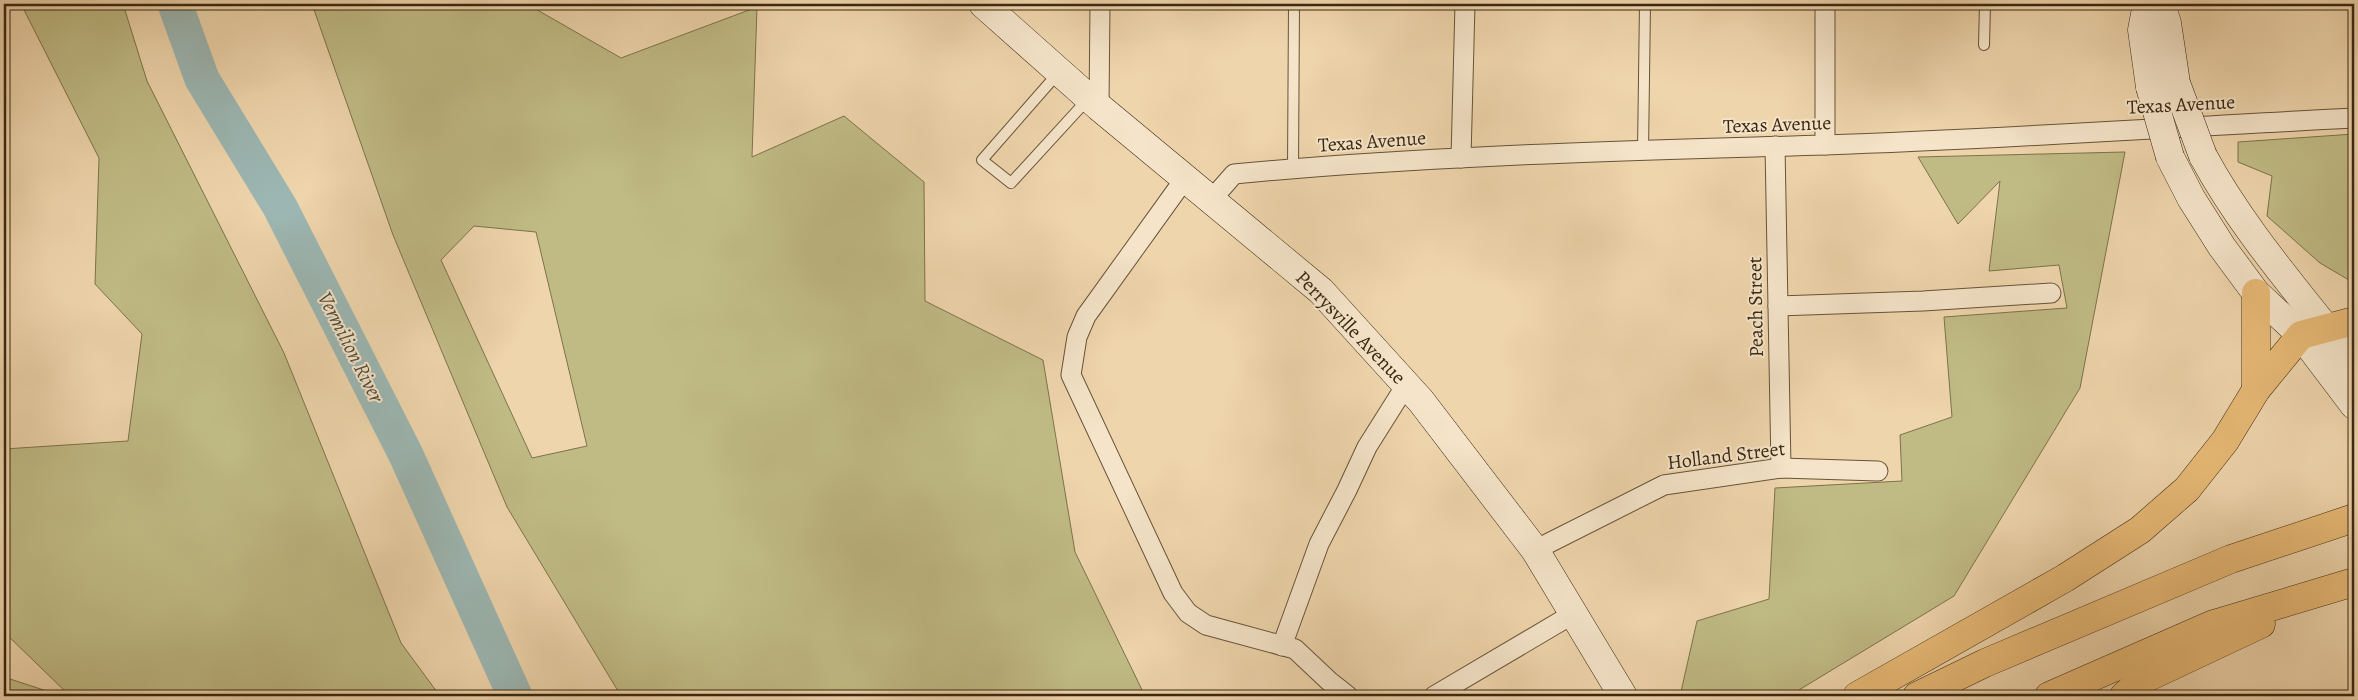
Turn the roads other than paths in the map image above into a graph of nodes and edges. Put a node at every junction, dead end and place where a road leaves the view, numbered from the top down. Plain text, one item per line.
1 (983, 4) edge
2 (1100, 4) edge
3 (1294, 4) edge
4 (1465, 4) edge
5 (1645, 4) edge
6 (1825, 4) edge
7 (1985, 4) edge
8 (2147, 4) edge
9 (2161, 4) edge
10 (1984, 45) dead end
11 (1060, 72) junction
12 (2163, 85) junction
13 (1094, 102) junction
14 (2354, 118) edge
15 (1825, 145) junction
16 (1774, 146) junction
17 (1643, 151) junction
18 (1462, 158) junction
19 (1293, 169) junction
20 (1186, 177) junction
21 (1212, 199) junction
22 (2051, 293) dead end
23 (2256, 293) junction
24 (1778, 306) junction
25 (2354, 321) edge
26 (2314, 331) junction
27 (2354, 364) edge
28 (1406, 385) junction
29 (2256, 390) junction
30 (2354, 404) edge
31 (1781, 468) junction
32 (1878, 471) dead end
33 (2354, 518) edge
34 (1535, 550) junction
35 (2352, 583) edge
36 (1573, 614) junction
37 (1282, 646) junction
38 (1348, 696) edge
39 (1434, 696) edge
40 (1623, 696) edge
41 (1857, 696) edge
42 (1917, 696) edge
43 (2049, 696) edge
44 (2124, 696) edge

1 - 11 street, Perrysville Avenue
2 - 13 street
3 - 19 lane
4 - 18 street
5 - 17 lane
6 - 15 street
7 - 10 lane
8 - 12 street
9 - 12 street
11 - 13 street, Perrysville Avenue
11 - 13 lane
12 - 23 street, bridge
12 - 26 street, bridge
13 - 20 street, Perrysville Avenue
14 - 15 street, Texas Avenue
15 - 16 street, Texas Avenue
16 - 17 street, Texas Avenue
16 - 24 street, Peach Street
17 - 18 street, Texas Avenue
18 - 19 street, Texas Avenue
19 - 21 street, Texas Avenue
20 - 21 street, Perrysville Avenue
20 - 37 street
21 - 28 street, Perrysville Avenue
22 - 24 street
23 - 26 street
23 - 29 highway
24 - 31 street, Peach Street
25 - 26 highway
26 - 27 street
26 - 29 highway
26 - 30 street
28 - 34 street, Perrysville Avenue
28 - 37 street
29 - 41 highway
31 - 32 street, Holland Street
31 - 34 street, Holland Street
33 - 42 highway
34 - 36 street, Perrysville Avenue
35 - 43 highway
35 - 44 highway
36 - 39 street
36 - 40 street, Perrysville Avenue
37 - 38 street

